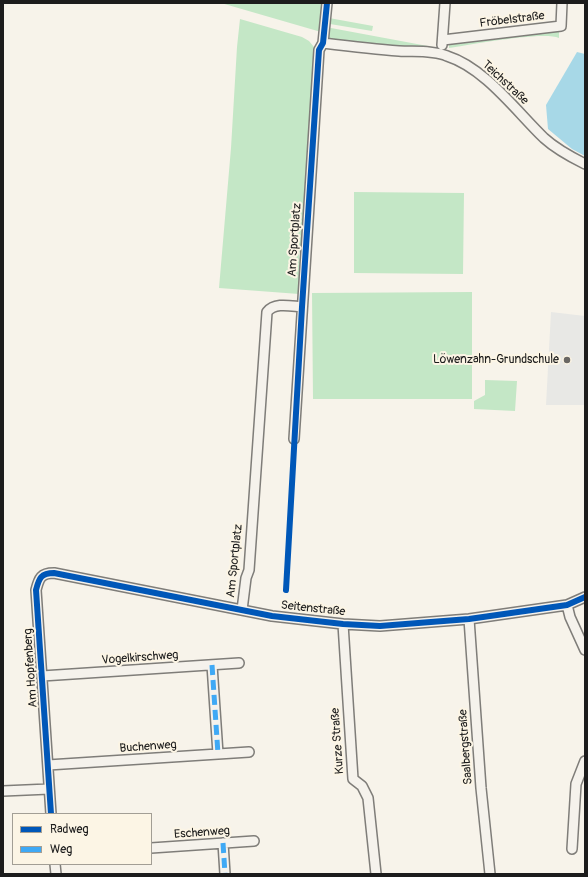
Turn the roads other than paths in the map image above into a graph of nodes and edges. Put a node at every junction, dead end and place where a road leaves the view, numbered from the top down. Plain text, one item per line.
1 (327, 3) edge
2 (445, 3) edge
3 (562, 3) edge
4 (443, 40) junction
5 (323, 43) junction
6 (441, 54) junction
7 (585, 164) edge
8 (302, 307) junction
9 (294, 439) dead end
10 (42, 576) joint
11 (585, 598) edge
12 (567, 604) junction
13 (242, 610) junction
14 (469, 619) junction
15 (343, 624) junction
16 (585, 650) edge
17 (239, 663) dead end
18 (212, 665) junction
19 (42, 676) junction
20 (249, 752) dead end
21 (218, 754) junction
22 (585, 761) edge
23 (48, 762) junction
24 (49, 789) junction
25 (3, 792) edge
26 (51, 813) edge
27 (254, 841) dead end
28 (223, 843) junction
29 (152, 848) edge
30 (572, 849) dead end
31 (225, 874) edge
32 (376, 874) edge
33 (490, 874) edge

1 - 5 street, Am Sportplatz
2 - 4 street
3 - 4 street, Fröbelstraße
4 - 6 street
5 - 6 street, Teichstraße
5 - 8 street, Am Sportplatz
6 - 7 street, Teichstraße
8 - 9 street, Am Sportplatz
8 - 13 street, Am Sportplatz
10 - 13 street, Seitenstraße
10 - 19 street, Am Hopfenberg
11 - 12 street, Seitenstraße
12 - 14 street, Seitenstraße
12 - 16 street
13 - 15 street, Seitenstraße
14 - 15 street, Seitenstraße
14 - 33 street, Saalbergstraße
15 - 32 street, Kurze Straße
17 - 18 street, Vogelkirschweg
18 - 19 street, Vogelkirschweg
18 - 21 street
19 - 23 street, Am Hopfenberg
20 - 21 street, Buchenweg
21 - 23 street, Buchenweg
22 - 30 street
23 - 24 street, Am Hopfenberg
24 - 25 street
24 - 26 street, Am Hopfenberg
27 - 28 street, Eschenweg
28 - 29 street, Eschenweg
28 - 31 street

